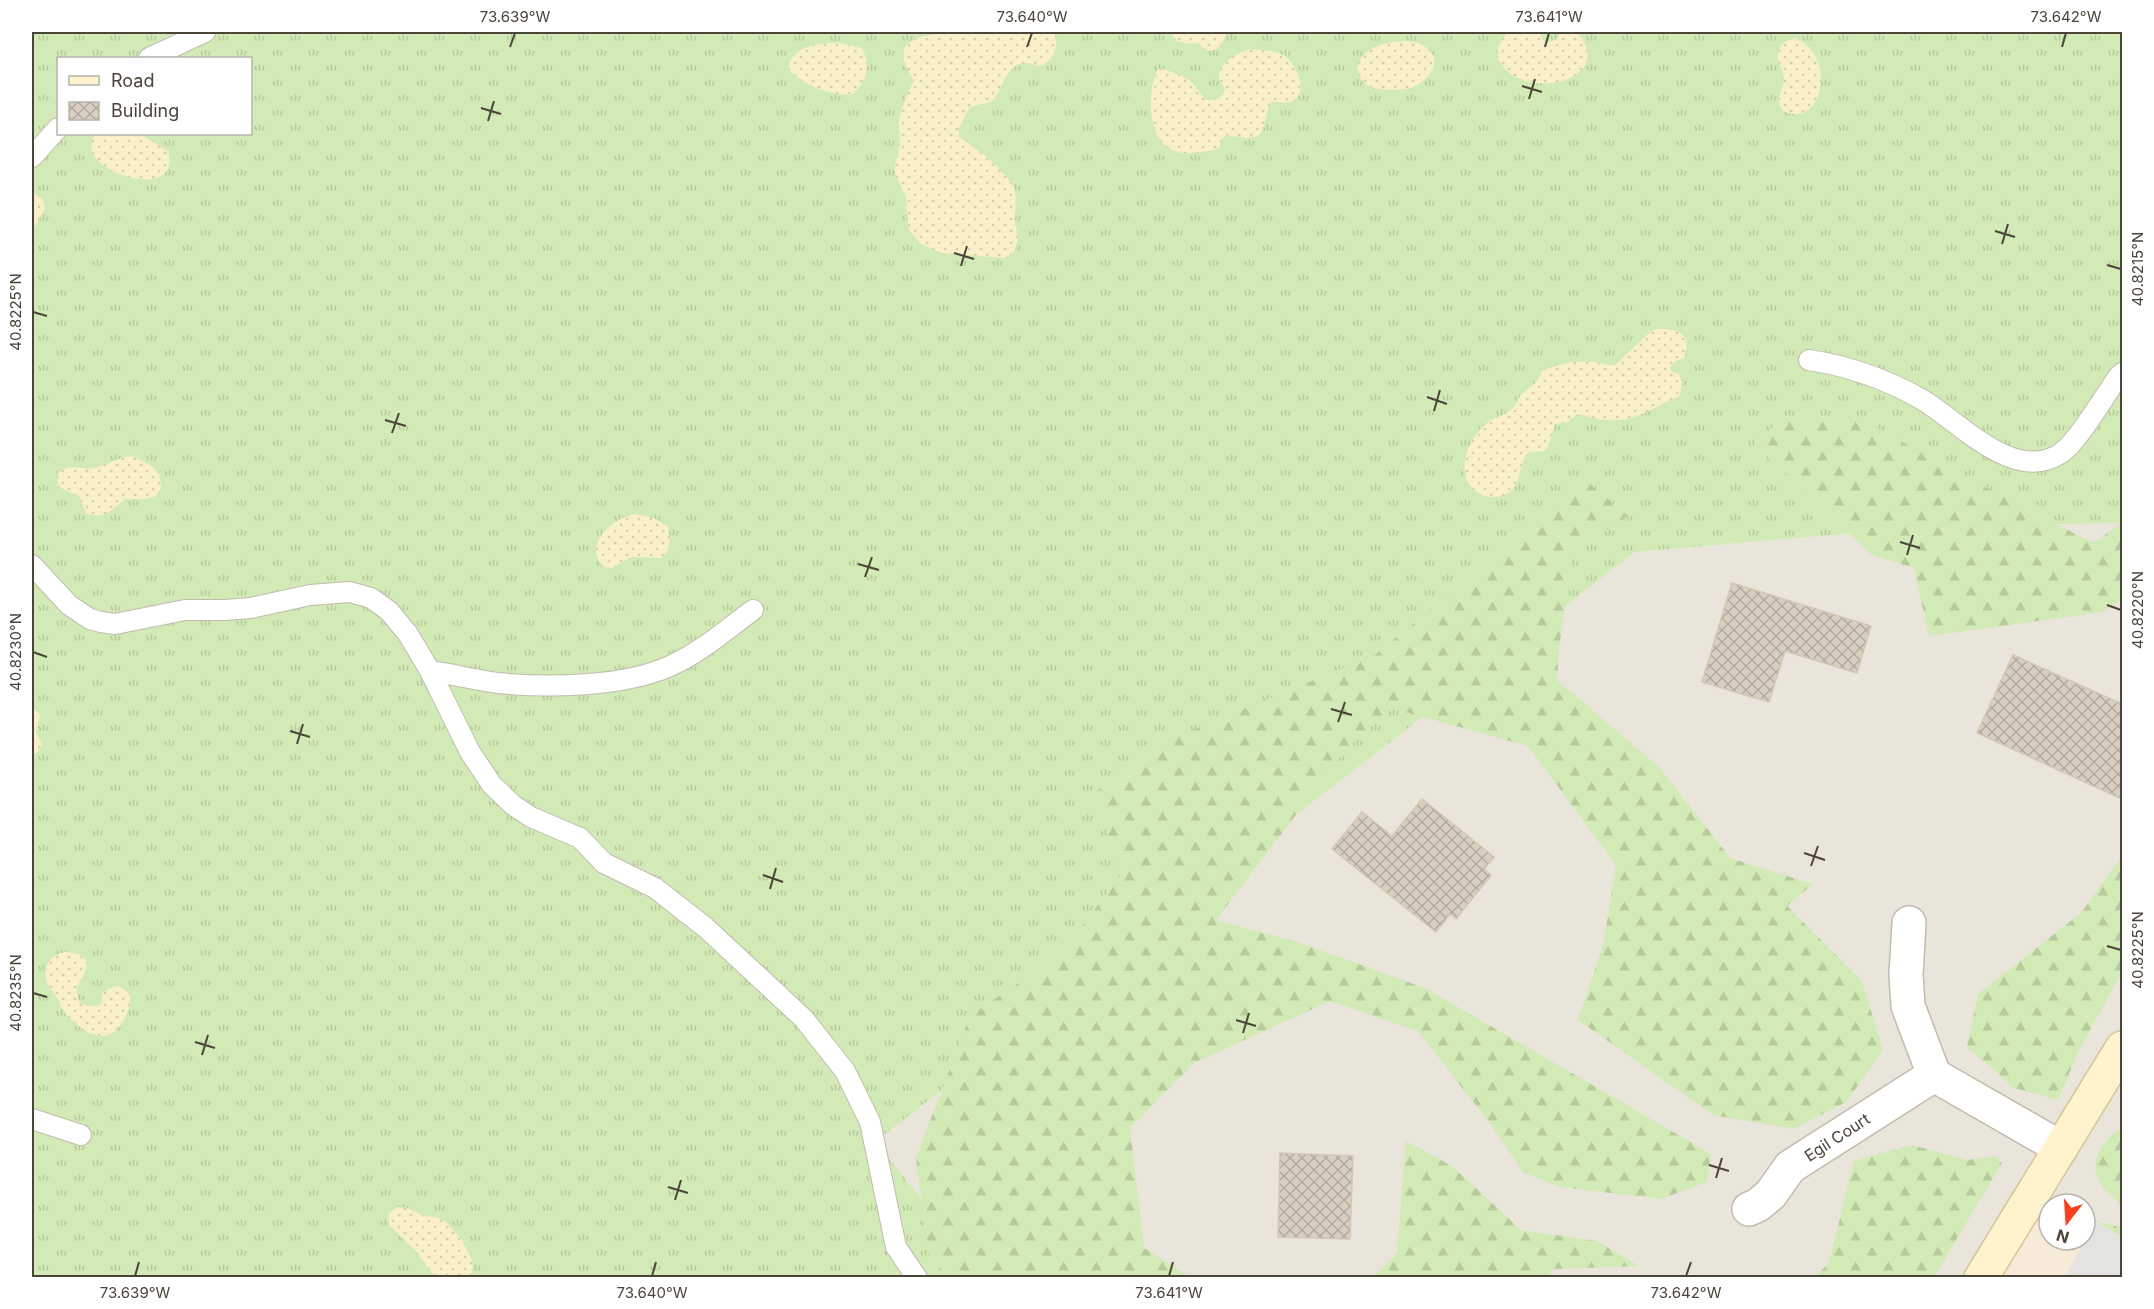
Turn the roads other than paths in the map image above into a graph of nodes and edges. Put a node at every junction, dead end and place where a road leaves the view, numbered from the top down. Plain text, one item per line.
1 (205, 32) edge
2 (151, 57) edge
3 (57, 129) edge
4 (32, 157) edge
5 (1809, 360) dead end
6 (2122, 373) edge
7 (32, 565) edge
8 (753, 610) dead end
9 (430, 671) junction
10 (1909, 923) dead end
11 (2122, 1048) edge
12 (1934, 1075) junction
13 (32, 1119) edge
14 (81, 1135) dead end
15 (2061, 1148) junction
16 (1749, 1209) dead end
17 (917, 1278) edge
18 (1981, 1278) edge

1 - 2 lane
3 - 4 lane
5 - 6 lane
7 - 9 lane
8 - 9 lane
9 - 17 lane
10 - 12 street
11 - 15 main road
12 - 15 street
12 - 16 street, Egil Court
13 - 14 lane
15 - 18 main road

